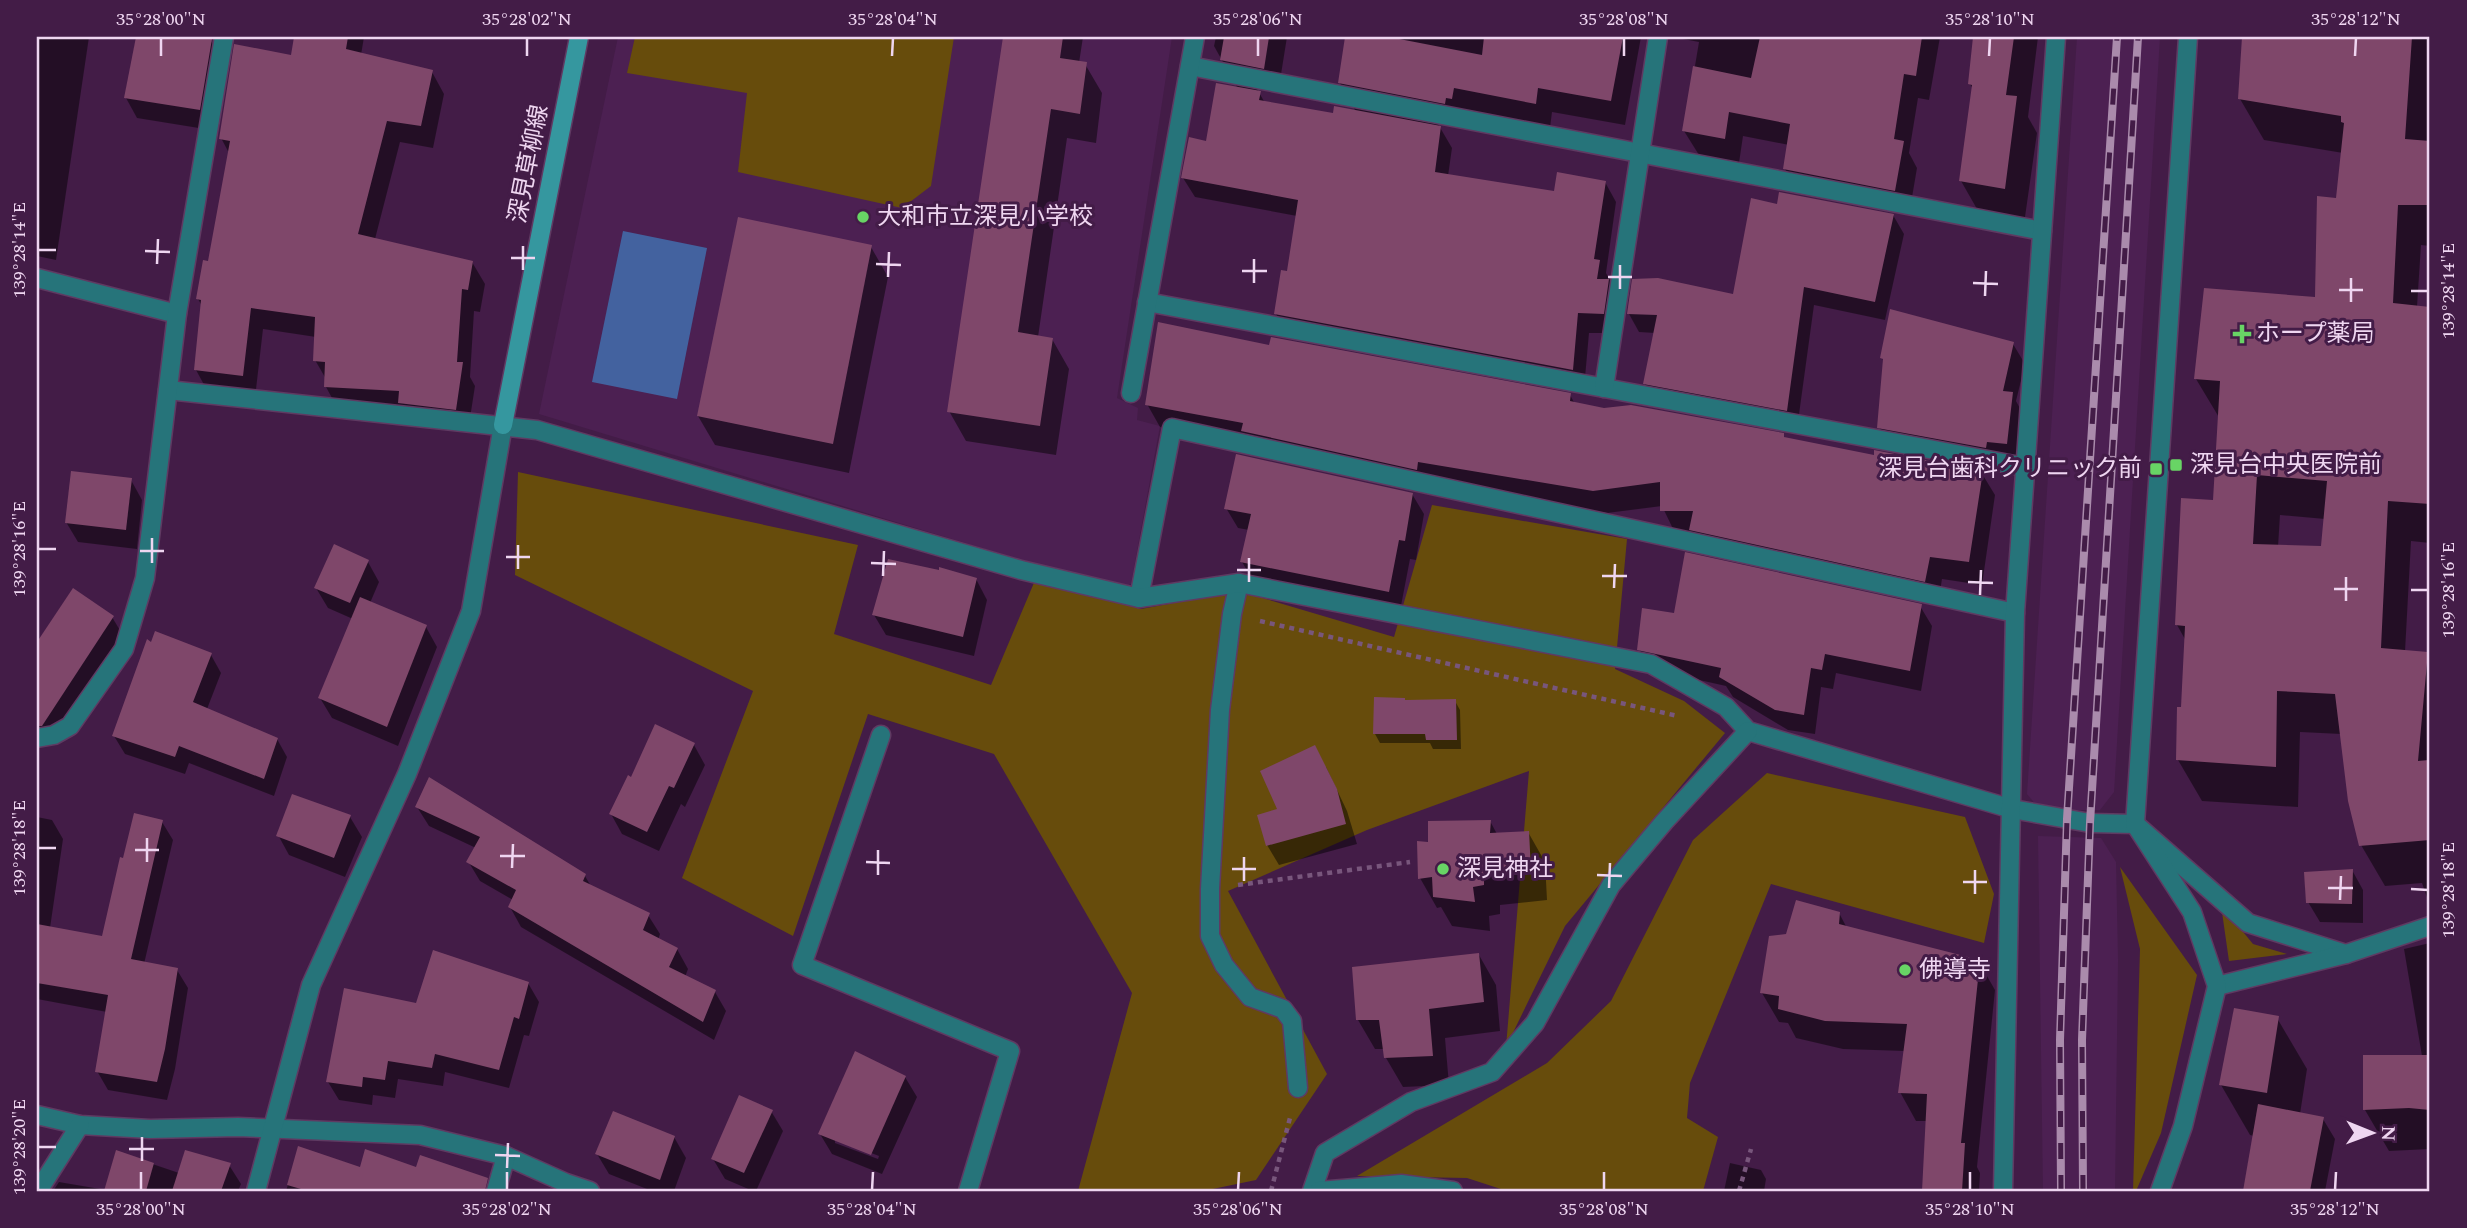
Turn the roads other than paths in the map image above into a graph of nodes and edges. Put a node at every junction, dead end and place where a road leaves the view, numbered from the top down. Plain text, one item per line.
1 (224, 37) edge
2 (579, 37) edge
3 (1195, 37) edge
4 (1658, 37) edge
5 (2056, 37) edge
6 (2188, 37) edge
7 (1190, 66) junction
8 (1640, 153) junction
9 (2042, 231) junction
10 (37, 278) edge
11 (1147, 302) junction
12 (177, 314) junction
13 (1604, 388) junction
14 (168, 390) junction
15 (1131, 393) dead end
16 (503, 425) junction
17 (2025, 467) junction
18 (1239, 583) junction
19 (1139, 598) junction
20 (2015, 613) junction
21 (1748, 732) junction
22 (881, 735) dead end
23 (37, 738) edge
24 (2012, 809) junction
25 (2135, 824) junction
26 (2430, 926) edge
27 (2346, 954) junction
28 (2217, 986) junction
29 (1298, 1088) road end
30 (37, 1115) edge
31 (80, 1125) junction
32 (273, 1128) junction
33 (506, 1156) junction
34 (569, 1187) edge
35 (38, 1191) edge
36 (256, 1191) edge
37 (496, 1191) edge
38 (590, 1191) edge
39 (968, 1191) edge
40 (1312, 1191) edge
41 (1319, 1191) edge
42 (1453, 1191) edge
43 (2003, 1191) edge
44 (2160, 1191) edge

1 - 12 street
2 - 16 street, 深見草柳線
3 - 7 street
4 - 8 street
5 - 9 street
6 - 25 street
7 - 8 street
7 - 11 street
8 - 9 street
8 - 13 street
9 - 17 street
10 - 12 street
11 - 13 street
11 - 15 street
12 - 14 street
13 - 17 street
14 - 16 street
14 - 23 street
16 - 19 street
16 - 32 street
17 - 20 street
18 - 19 street
18 - 21 street
18 - 29 street
19 - 20 street
20 - 24 street
21 - 24 street
21 - 40 street
22 - 39 street
24 - 25 street
24 - 43 street
25 - 27 street
25 - 28 street
26 - 27 street
27 - 28 street
28 - 44 street
30 - 31 street
31 - 32 street
31 - 35 street
32 - 33 street
32 - 36 street
33 - 34 street
33 - 37 street
34 - 38 street
41 - 42 street

